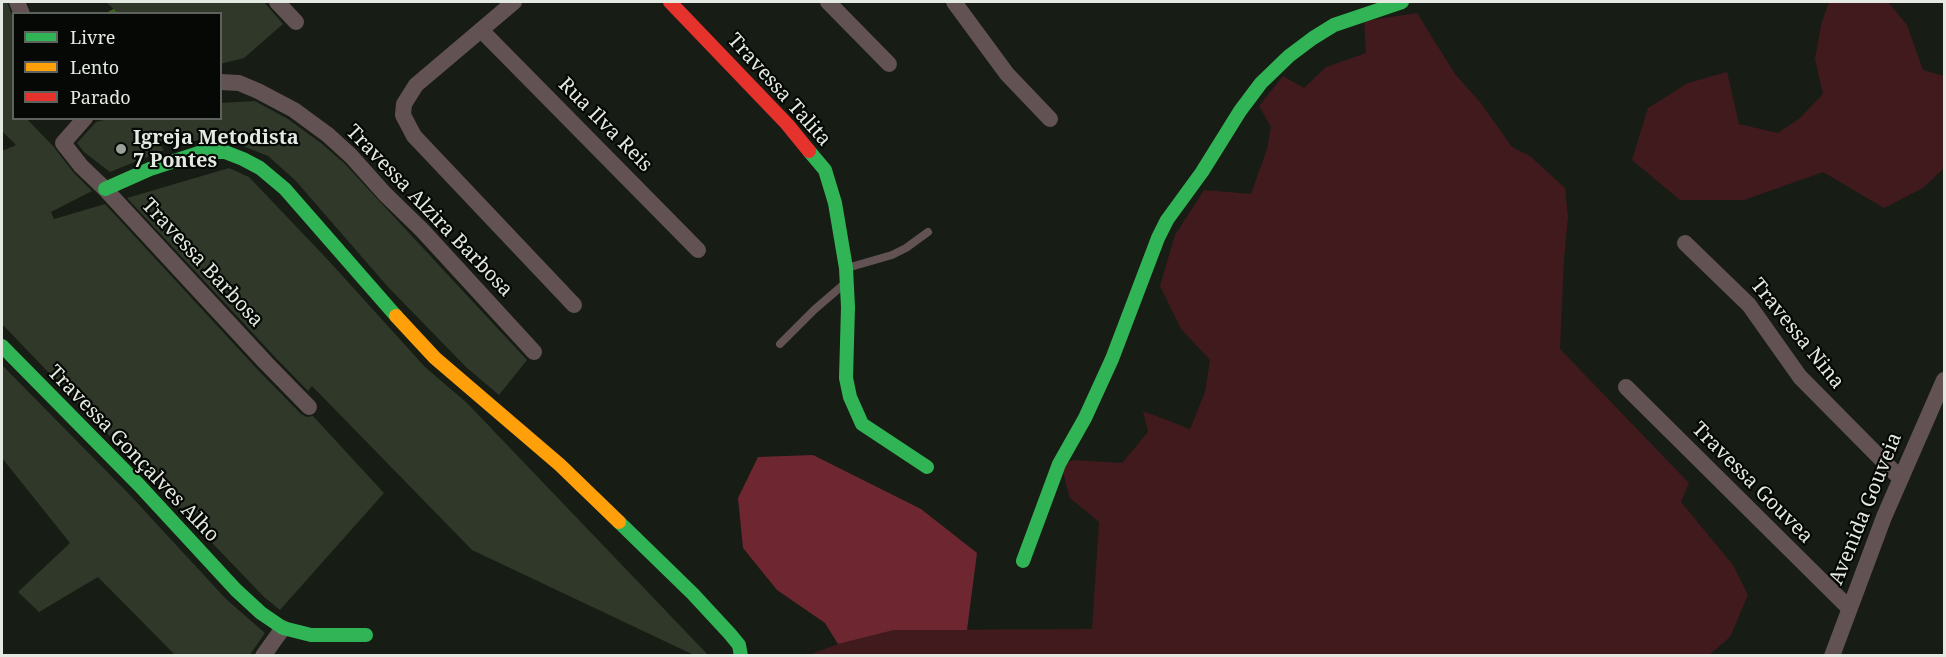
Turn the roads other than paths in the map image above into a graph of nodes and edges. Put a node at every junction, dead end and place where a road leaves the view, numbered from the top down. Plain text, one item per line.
1 (277, 2) edge
2 (514, 2) edge
3 (669, 2) edge
4 (828, 2) edge
5 (954, 2) edge
6 (1401, 2) edge
7 (296, 22) dead end
8 (481, 30) junction
9 (889, 64) dead end
10 (222, 82) edge
11 (1050, 119) dead end
12 (83, 120) edge
13 (105, 189) junction
14 (928, 232) dead end
15 (1685, 243) dead end
16 (698, 250) dead end
17 (847, 275) junction
18 (574, 305) dead end
19 (780, 344) dead end
20 (2, 346) edge
21 (534, 351) dead end
22 (1944, 380) edge
23 (1626, 387) dead end
24 (309, 406) dead end
25 (927, 467) dead end
26 (1900, 478) junction
27 (1023, 561) dead end
28 (1849, 609) junction
29 (283, 628) junction
30 (366, 635) dead end
31 (263, 656) edge
32 (741, 656) edge
33 (1832, 656) edge

1 - 7 street
2 - 8 street
3 - 17 street, Travessa Talita
4 - 9 street
5 - 11 street
6 - 27 street
8 - 16 street, Rua Ilva Reis
8 - 18 street
10 - 21 street, Travessa Alzira Barbosa
12 - 13 street, Travessa Barbosa
13 - 24 street, Travessa Barbosa
13 - 32 street
14 - 17 lane
15 - 26 street, Travessa Nina
17 - 19 lane
17 - 25 street, Travessa Talita
20 - 29 street, Travessa Gonçalves Alho
22 - 26 street, Avenida Gouveia
23 - 28 street, Travessa Gouvea
26 - 28 street, Avenida Gouveia
28 - 33 street, Avenida Gouveia
29 - 30 street
29 - 31 street

